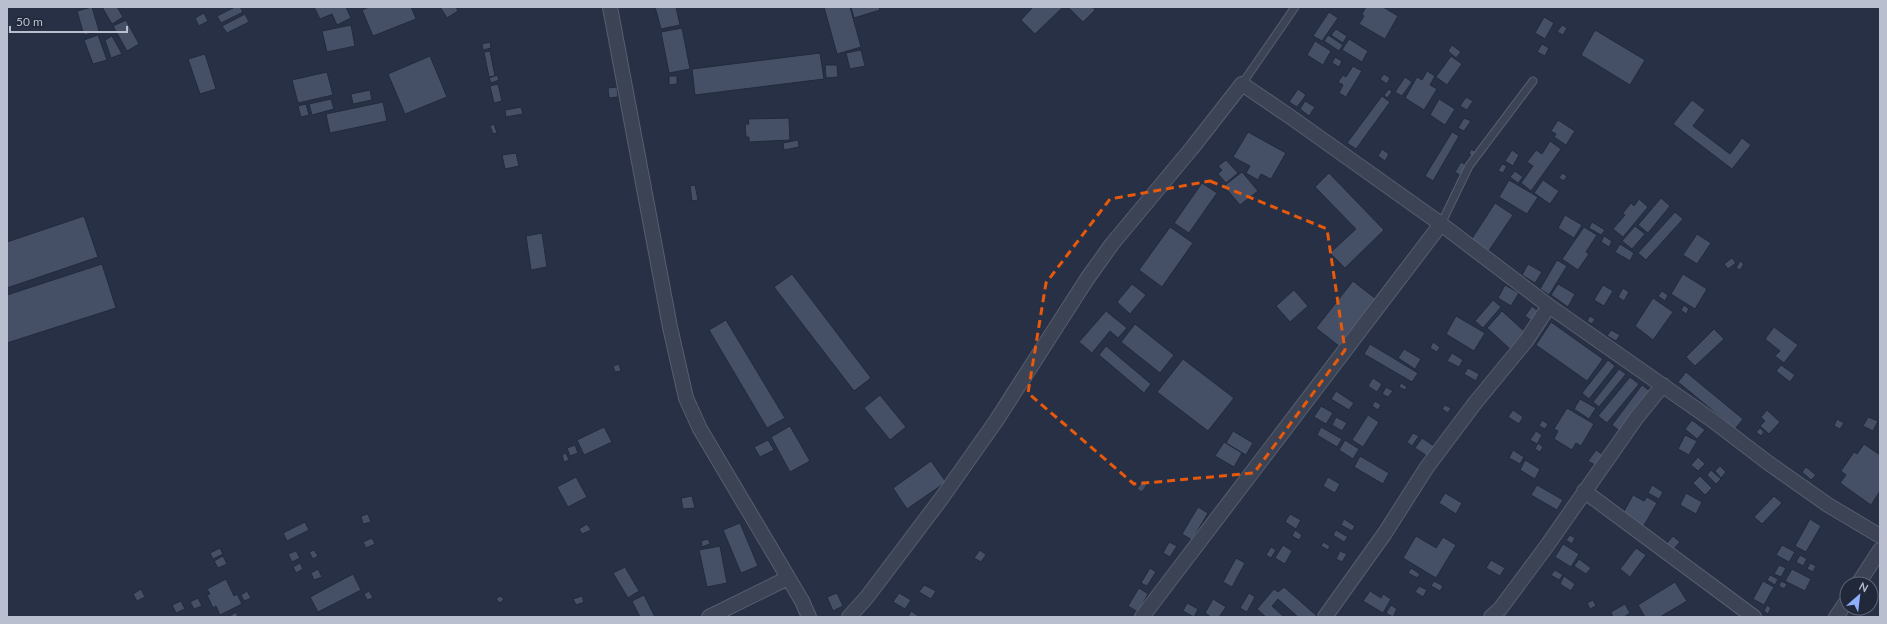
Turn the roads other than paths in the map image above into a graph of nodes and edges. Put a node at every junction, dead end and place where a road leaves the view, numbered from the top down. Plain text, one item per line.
1 (610, 7) edge
2 (1295, 7) edge
3 (1533, 80) dead end
4 (1242, 84) junction
5 (1441, 224) junction
6 (1549, 306) junction
7 (1663, 385) junction
8 (1584, 491) junction
9 (1880, 536) edge
10 (1880, 550) edge
11 (1863, 576) edge
12 (788, 578) junction
13 (709, 617) edge
14 (809, 617) edge
15 (849, 617) edge
16 (1142, 617) edge
17 (1325, 617) edge
18 (1492, 617) edge
19 (1754, 617) edge

1 - 12 street
2 - 4 lane
3 - 5 lane
4 - 5 street
4 - 15 street
5 - 6 street
5 - 16 street
6 - 7 street
6 - 17 street
7 - 8 street
7 - 9 street
8 - 18 street
8 - 19 street
10 - 11 street
12 - 13 street
12 - 14 street

